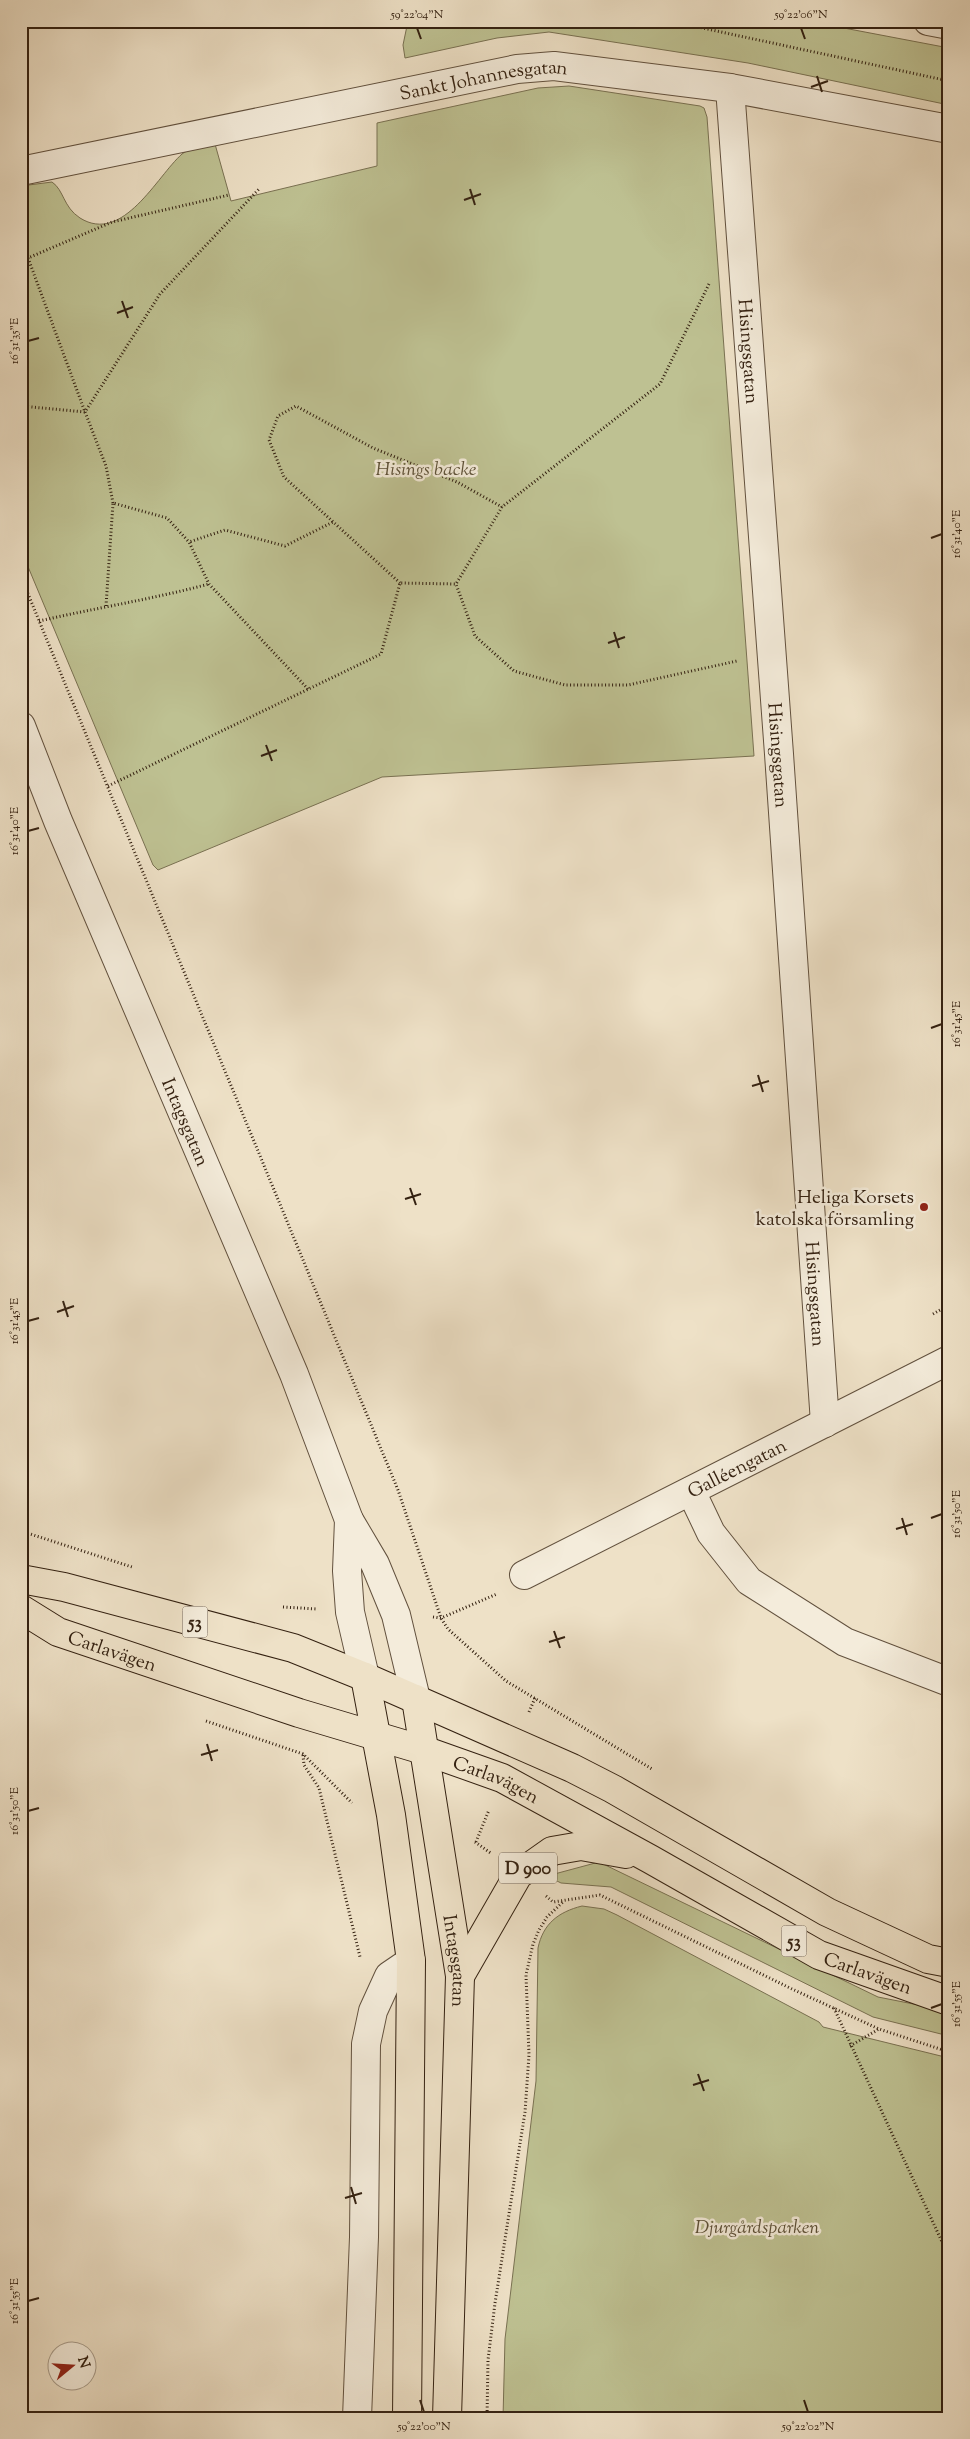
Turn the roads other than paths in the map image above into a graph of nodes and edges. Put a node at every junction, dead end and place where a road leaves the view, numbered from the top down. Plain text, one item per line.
1 (928, 21) edge
2 (949, 25) edge
3 (730, 88) junction
4 (949, 129) edge
5 (21, 171) edge
6 (21, 726) edge
7 (949, 1360) edge
8 (825, 1423) junction
9 (691, 1491) junction
10 (349, 1520) junction
11 (524, 1575) road end
12 (21, 1579) edge
13 (21, 1609) edge
14 (364, 1677) junction
15 (949, 1682) edge
16 (416, 1698) junction
17 (376, 1735) junction
18 (423, 1750) junction
19 (650, 1859) junction
20 (411, 1961) junction
21 (949, 1964) edge
22 (460, 1976) junction
23 (949, 2001) edge
24 (357, 2418) edge
25 (407, 2418) edge
26 (447, 2418) edge

1 - 2 street
3 - 4 street, Sankt Johannesgatan
3 - 5 street, Sankt Johannesgatan
3 - 8 street, Hisingsgatan
6 - 10 street, Intagsgatan
7 - 8 street, Galléengatan
8 - 9 street, Galléengatan
9 - 11 street, Galléengatan
9 - 15 street
10 - 14 street, Intagsgatan
10 - 16 street, Intagsgatan
12 - 14 main road, Carlavägen / 53
13 - 17 main road, Carlavägen / 53
14 - 16 main road, Carlavägen / 53
14 - 17 main road, Intagsgatan
16 - 18 main road, Intagsgatan / D 900
16 - 21 main road, Carlavägen / 53
17 - 18 main road, Carlavägen / 53
17 - 20 main road, Intagsgatan
18 - 19 main road, Carlavägen / 53
18 - 22 main road, Intagsgatan / D 900
19 - 22 main road, D 900
19 - 23 main road, Carlavägen / 53
20 - 24 street
20 - 25 main road, Intagsgatan
22 - 26 main road, Intagsgatan / D 900

